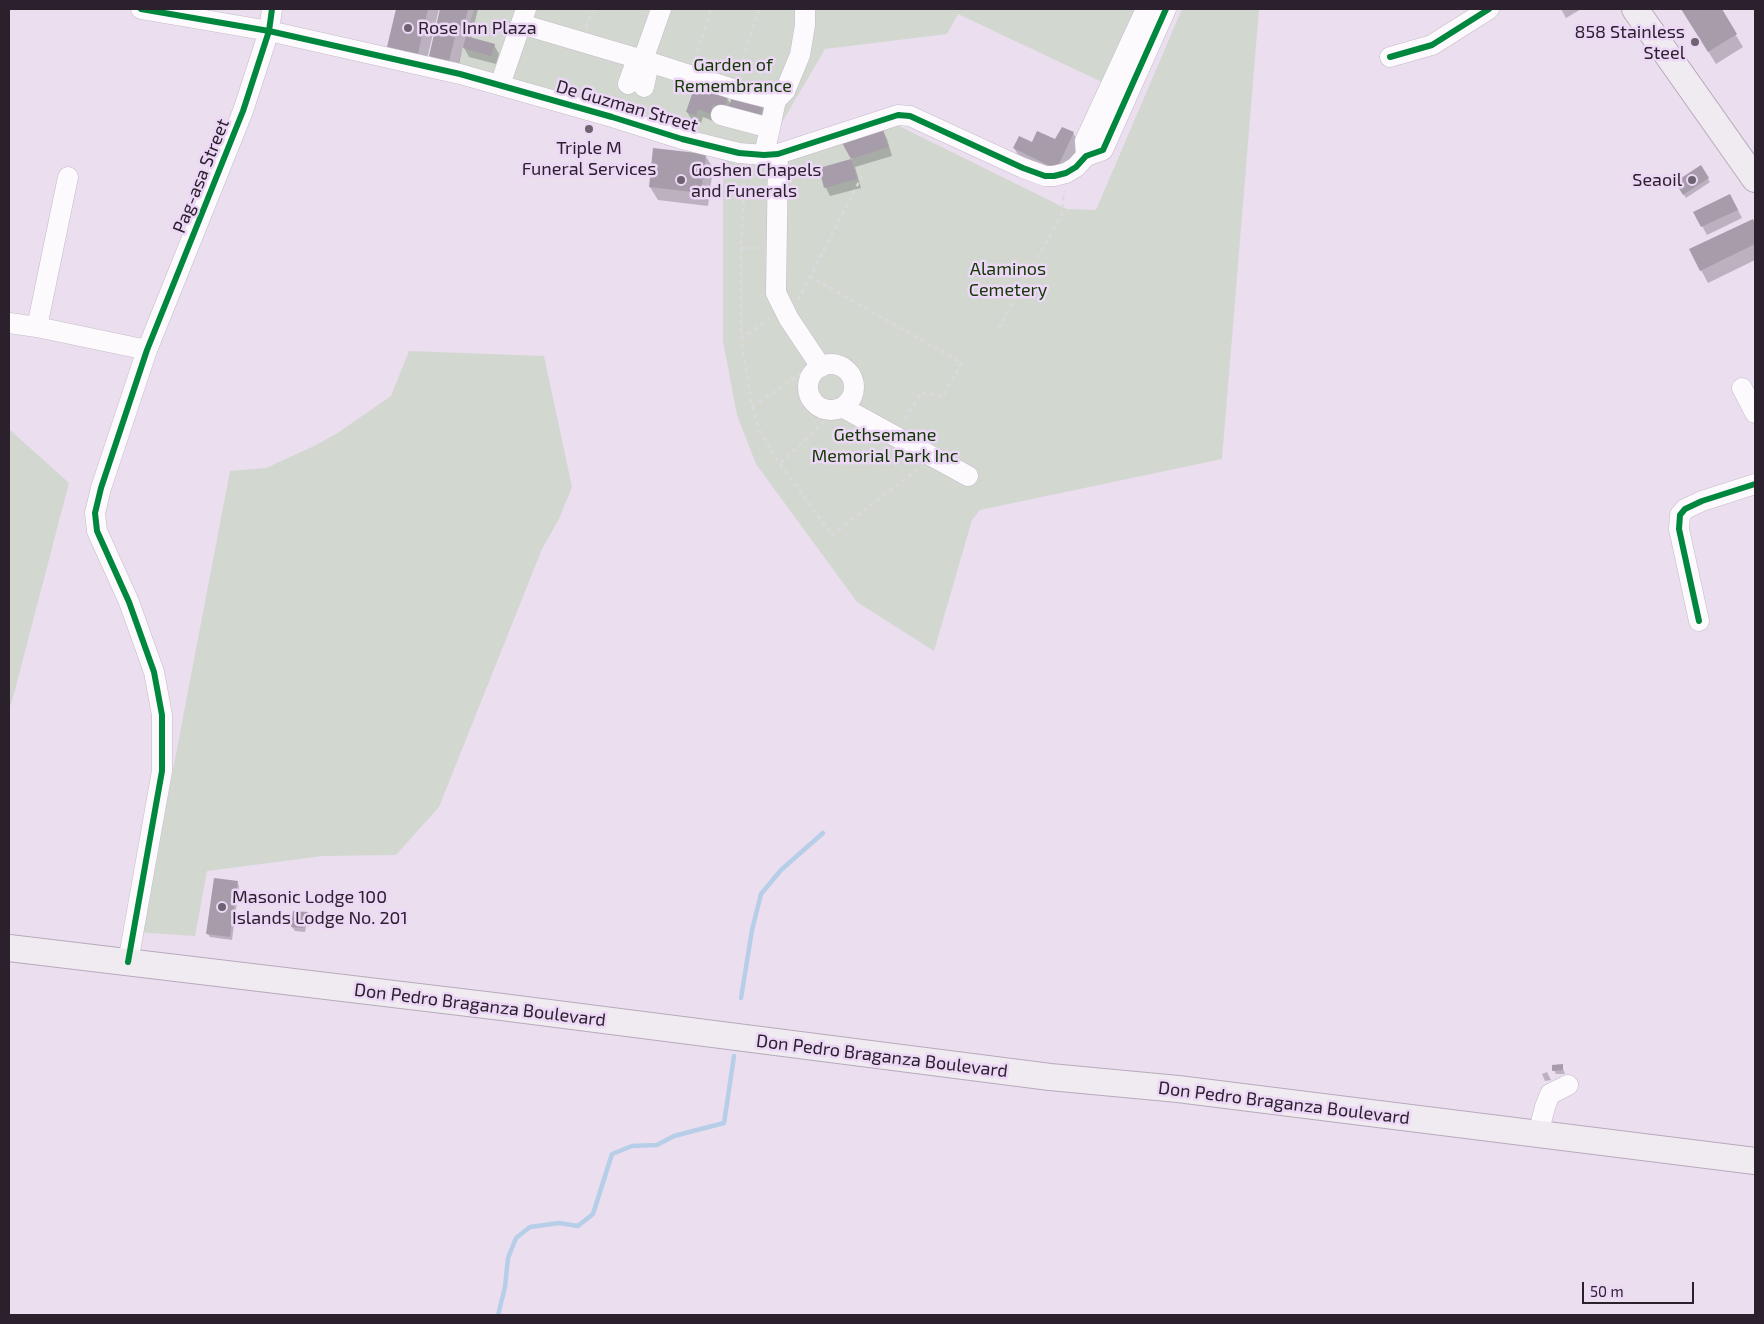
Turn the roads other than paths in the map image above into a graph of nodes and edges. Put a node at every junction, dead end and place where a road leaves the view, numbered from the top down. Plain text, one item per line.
1 (141, 9) edge
2 (272, 9) edge
3 (661, 9) edge
4 (805, 9) edge
5 (1489, 9) edge
6 (1634, 9) edge
7 (1154, 12) edge
8 (524, 16) edge
9 (269, 32) junction
10 (1390, 57) dead end
11 (643, 61) junction
12 (500, 85) junction
13 (636, 86) dead end
14 (776, 100) junction
15 (721, 115) dead end
16 (770, 128) junction
17 (774, 160) junction
18 (68, 177) dead end
19 (1755, 178) edge
20 (9, 323) edge
21 (37, 327) junction
22 (146, 350) junction
23 (819, 365) junction
24 (1742, 388) dead end
25 (839, 408) junction
26 (1755, 413) edge
27 (968, 476) dead end
28 (1755, 484) edge
29 (1699, 621) dead end
30 (9, 948) edge
31 (128, 962) junction
32 (1556, 1087) dead end
33 (1538, 1134) junction
34 (1755, 1161) edge

1 - 9 street, De Guzman Street
2 - 9 street, Pag-asa Street
3 - 11 street
4 - 14 street
5 - 10 street
6 - 19 main road
7 - 17 street, De Guzman Street
8 - 11 street
8 - 12 street
9 - 12 street, De Guzman Street
9 - 22 street, Pag-asa Street
11 - 13 street
11 - 14 street
12 - 17 street, De Guzman Street
14 - 16 street
15 - 16 street
16 - 17 street
17 - 23 street
18 - 21 street
20 - 21 street
21 - 22 street
22 - 31 street, Pag-asa Street
23 - 25 street
23 - 25 street
24 - 26 street
25 - 27 street
28 - 29 street
30 - 31 main road, Don Pedro Braganza Boulevard
31 - 33 main road, Don Pedro Braganza Boulevard
32 - 33 street
33 - 34 main road, Don Pedro Braganza Boulevard

